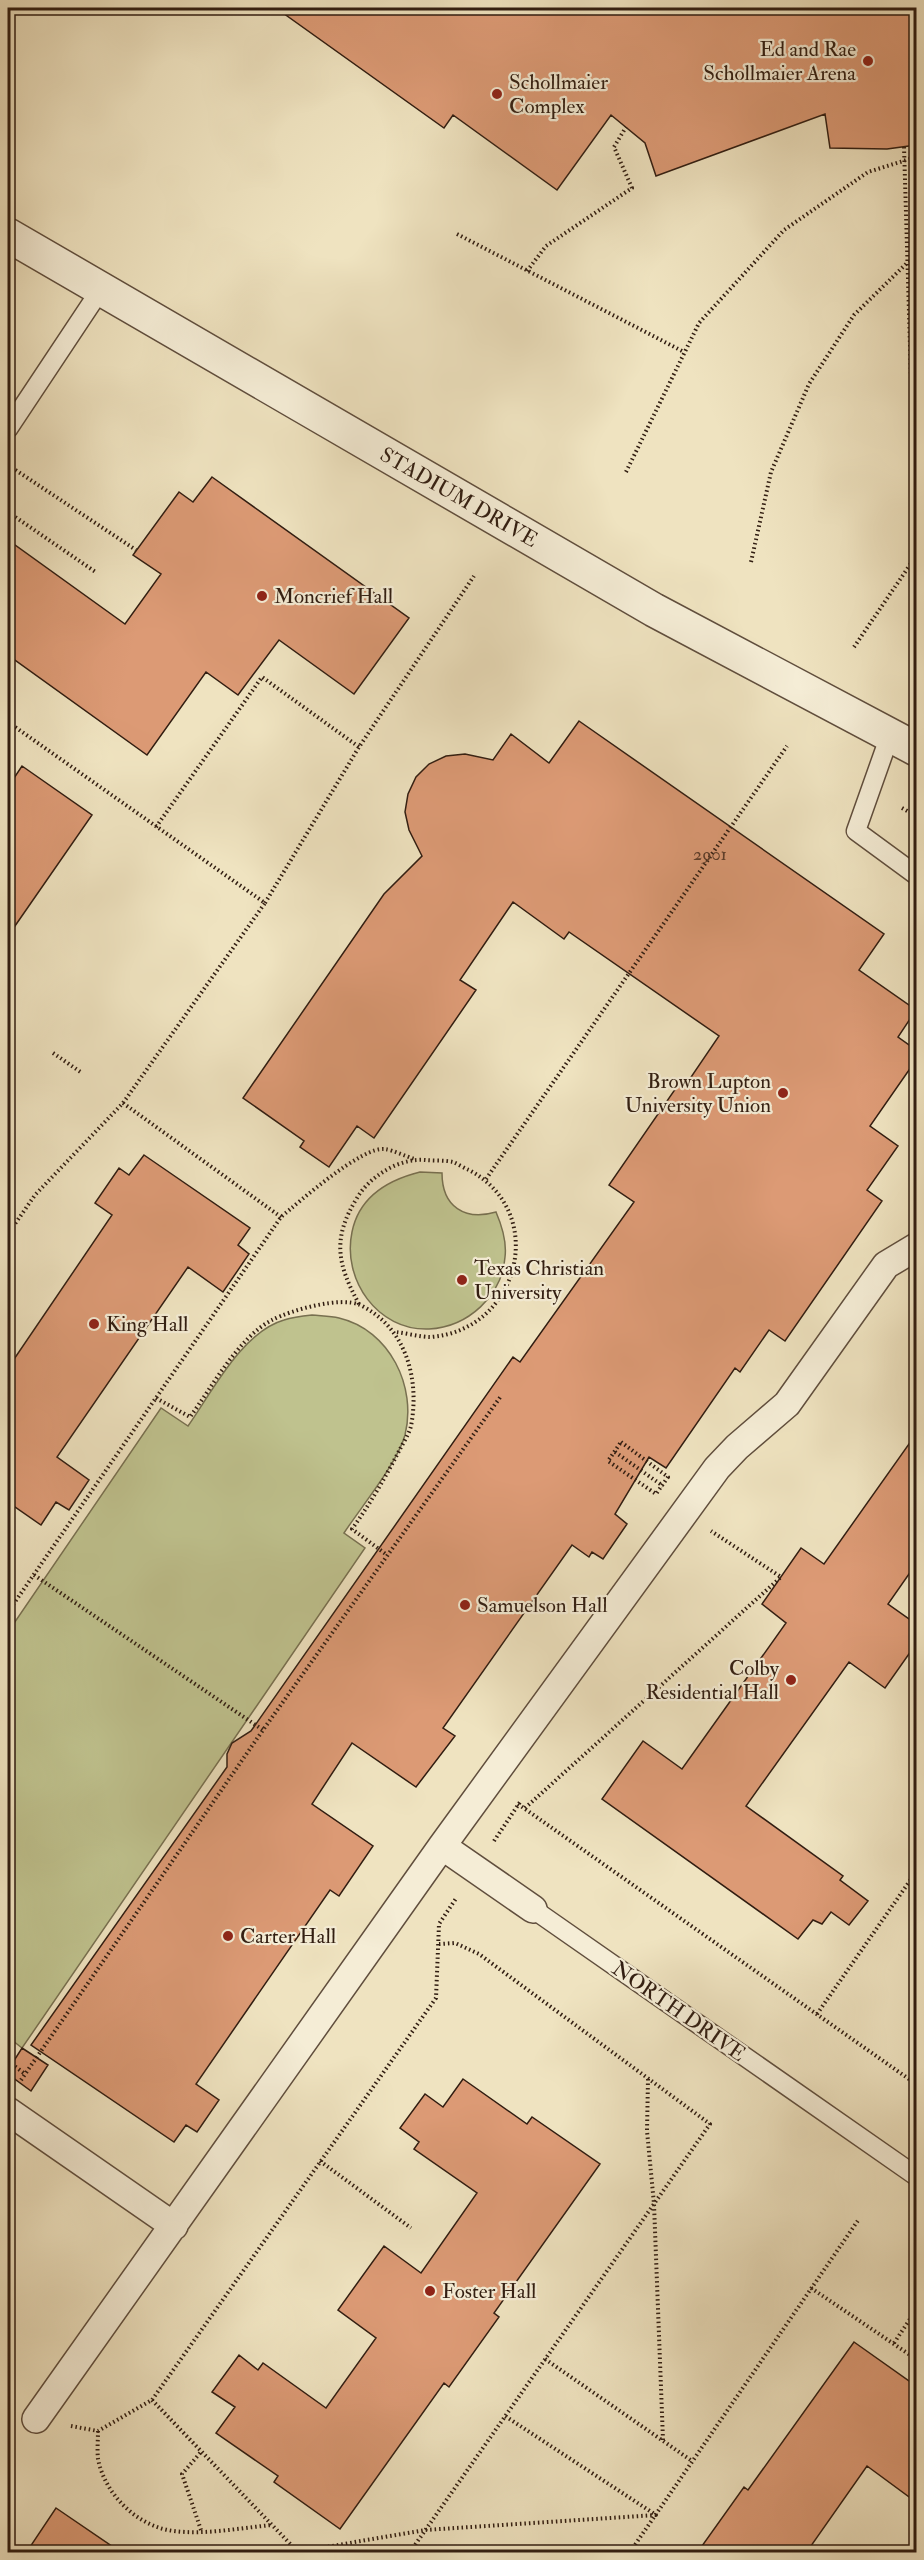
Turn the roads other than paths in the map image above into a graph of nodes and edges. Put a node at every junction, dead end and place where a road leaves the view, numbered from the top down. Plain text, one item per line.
1 (8, 235) edge
2 (101, 289) junction
3 (8, 429) edge
4 (903, 742) edge
5 (916, 875) edge
6 (916, 1247) edge
7 (442, 1846) junction
8 (533, 1909) joint
9 (8, 2111) edge
10 (916, 2176) edge
11 (174, 2226) junction
12 (36, 2420) dead end

1 - 2 street, STADIUM DRIVE
2 - 3 lane
2 - 4 street, STADIUM DRIVE
4 - 5 lane
6 - 7 street
7 - 8 street, NORTH DRIVE
7 - 11 street
8 - 10 lane, NORTH DRIVE
9 - 11 street
11 - 12 street

